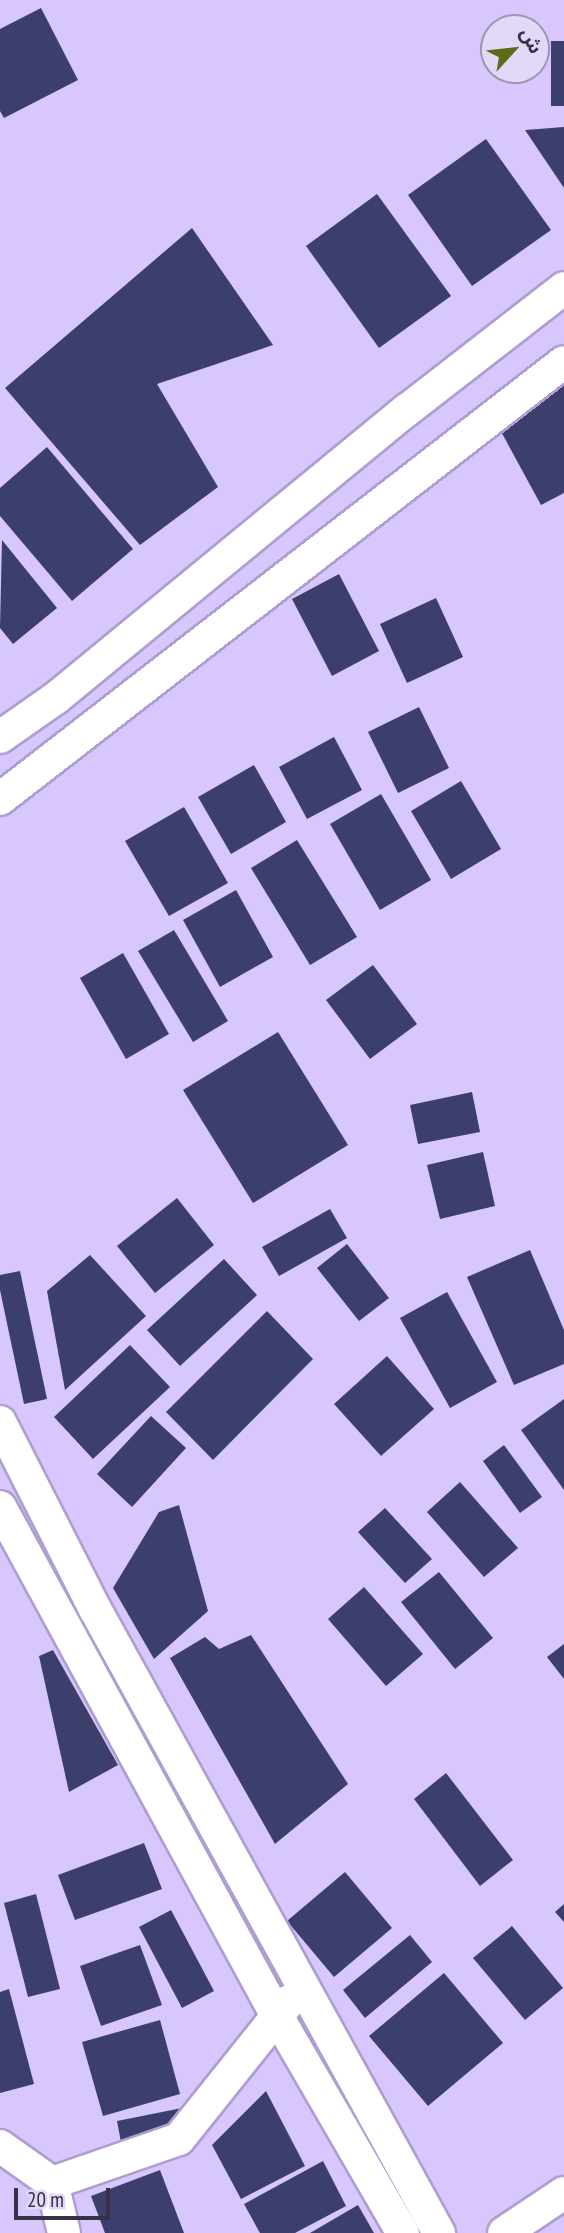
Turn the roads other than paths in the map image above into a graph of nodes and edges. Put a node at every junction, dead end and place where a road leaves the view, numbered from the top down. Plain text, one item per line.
1 (564, 288) edge
2 (564, 362) edge
3 (0, 737) edge
4 (0, 799) edge
5 (0, 1422) edge
6 (0, 1507) edge
7 (301, 1986) junction
8 (277, 2016) junction
9 (0, 2146) edge
10 (52, 2183) junction
11 (564, 2193) edge
12 (64, 2233) edge
13 (403, 2233) edge
14 (439, 2233) edge
15 (504, 2233) edge

1 - 3 street
2 - 4 street
5 - 7 street
6 - 8 street
7 - 8 street
7 - 14 street
8 - 10 street
8 - 13 street
9 - 10 street
10 - 12 street
11 - 15 street

